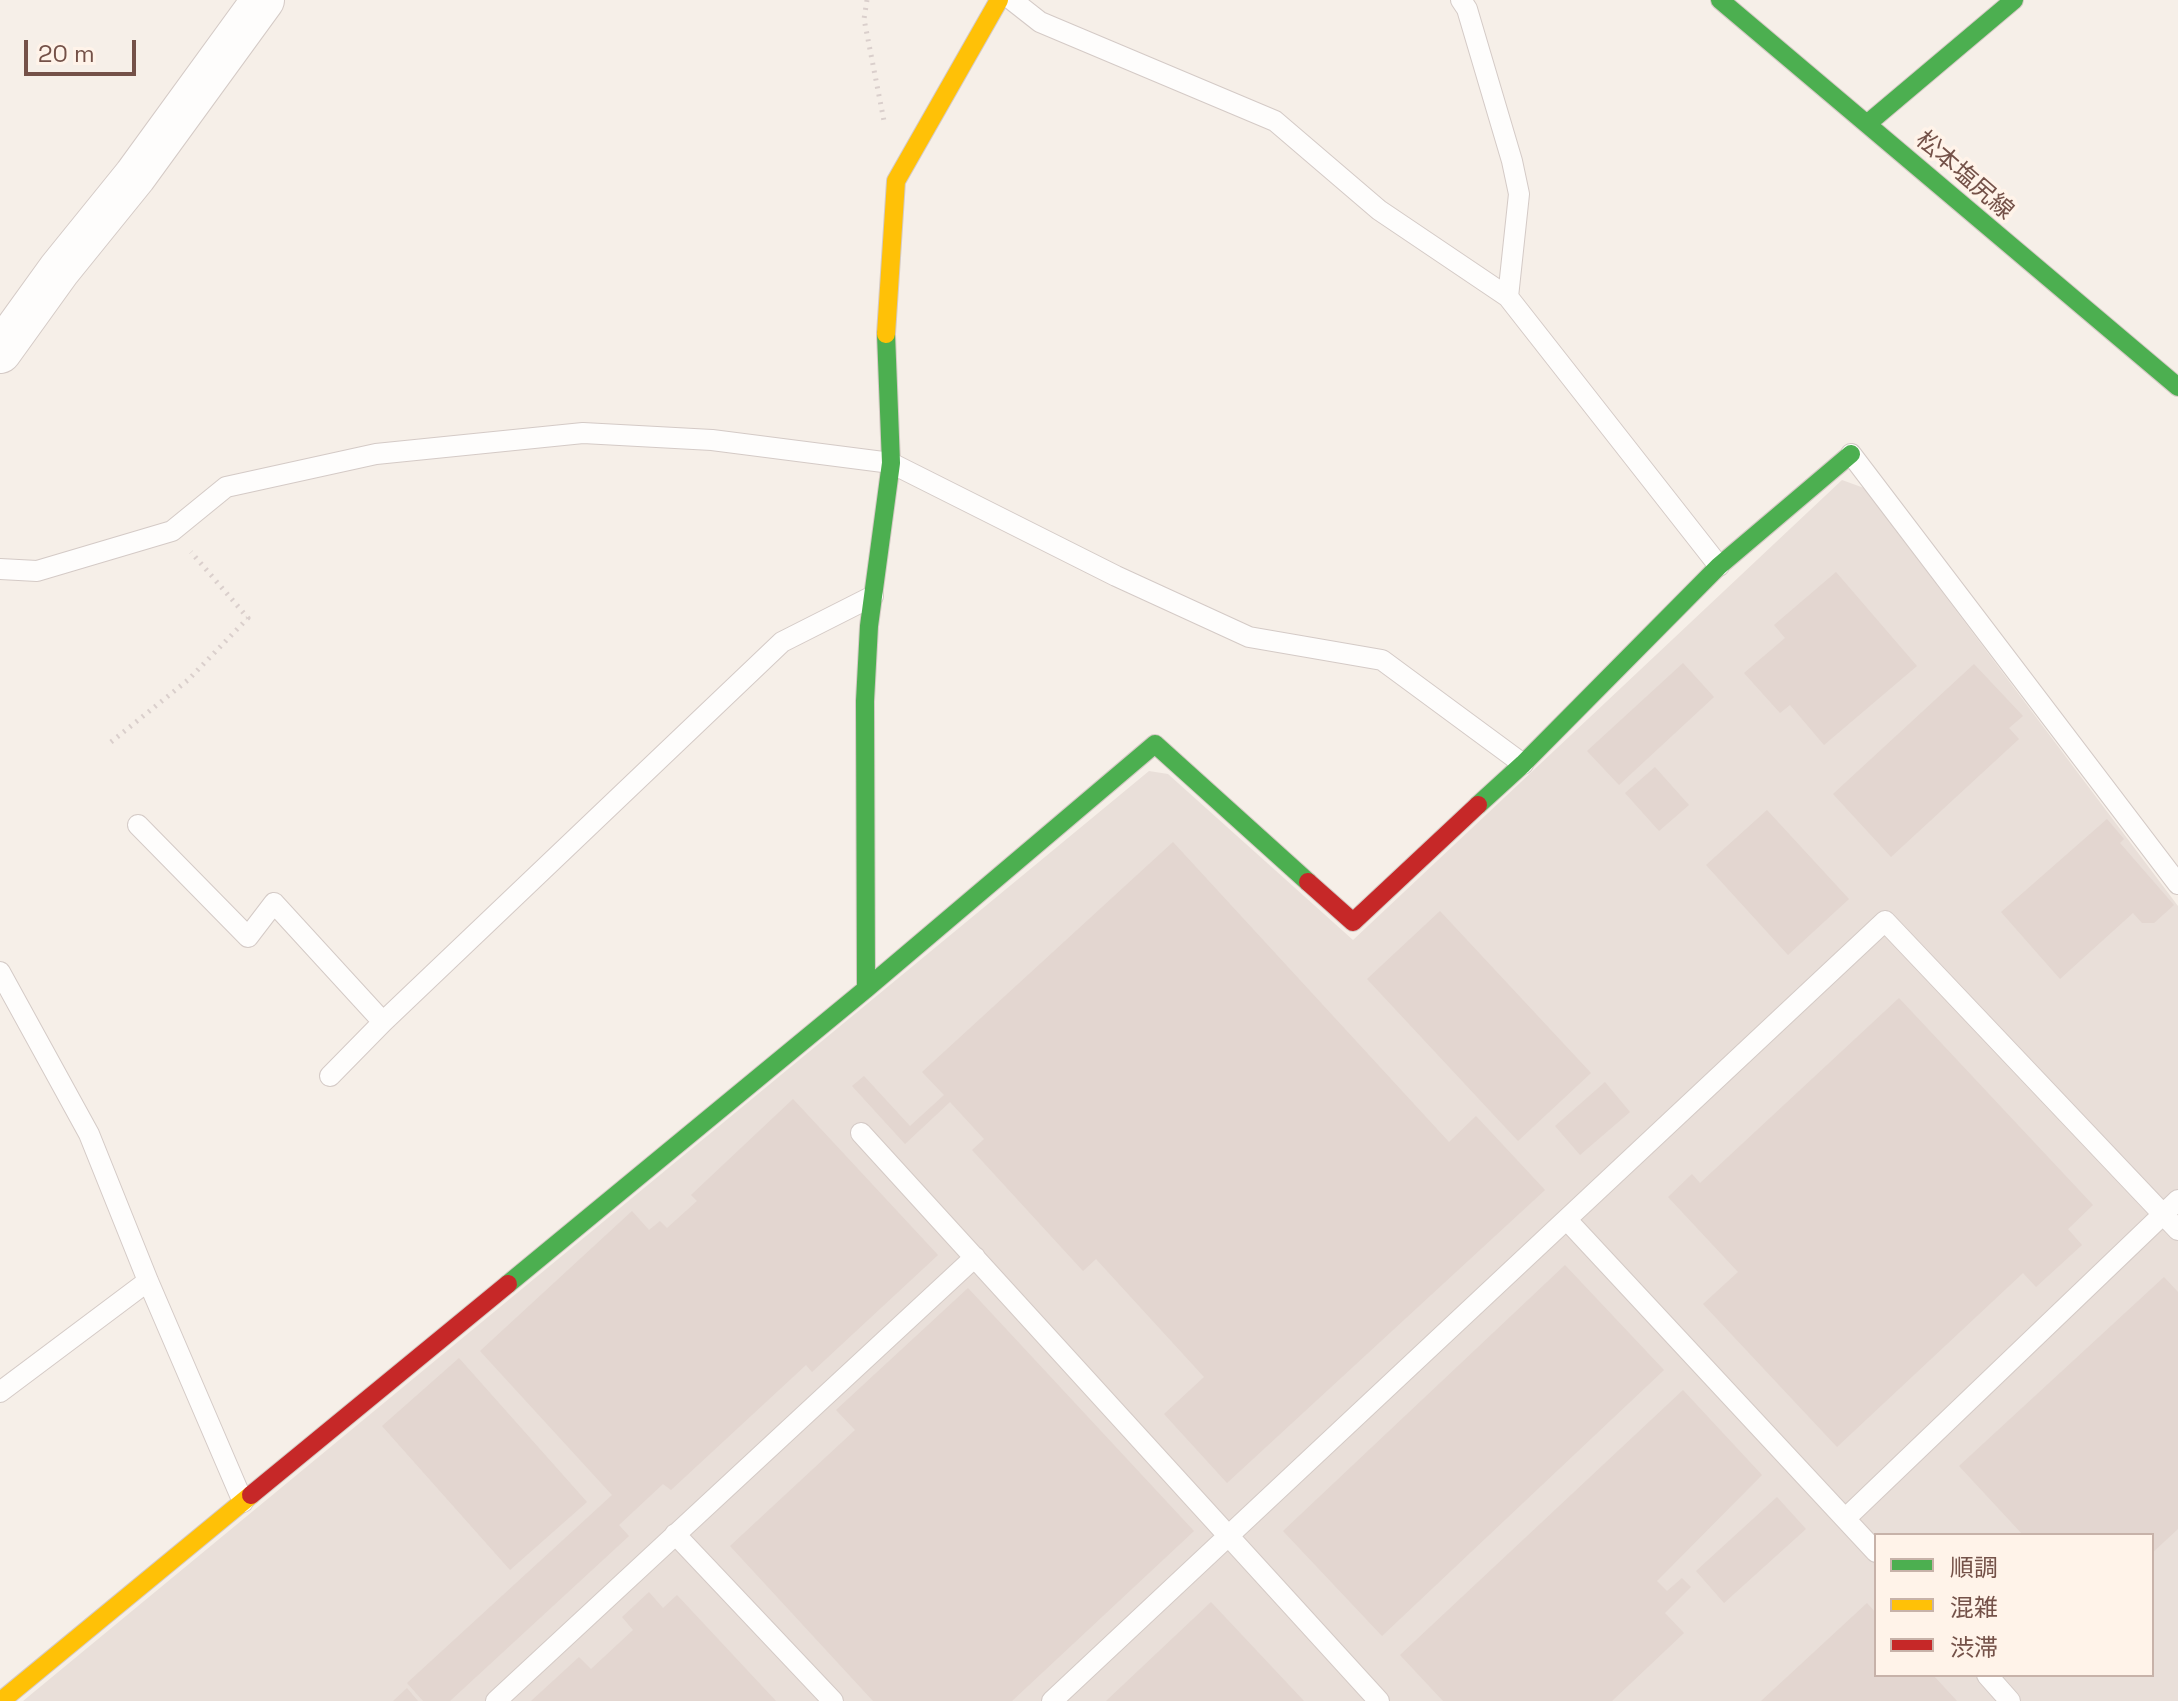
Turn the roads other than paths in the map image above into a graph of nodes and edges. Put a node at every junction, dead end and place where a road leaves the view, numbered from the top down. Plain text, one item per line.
1 (263, 0) edge
2 (999, 0) edge
3 (1012, 0) edge
4 (1461, 0) edge
5 (1720, 0) edge
6 (2014, 0) edge
7 (1867, 124) junction
8 (1508, 297) junction
9 (0, 352) edge
10 (2174, 378) edge
11 (1851, 454) joint
12 (891, 463) junction
13 (1719, 566) junction
14 (0, 569) edge
15 (873, 596) junction
16 (1523, 764) junction
17 (138, 825) dead end
18 (2178, 884) edge
19 (0, 972) edge
20 (866, 989) junction
21 (383, 1022) junction
22 (330, 1076) dead end
23 (861, 1133) dead end
24 (2170, 1206) edge
25 (1567, 1220) junction
26 (2178, 1230) edge
27 (975, 1257) junction
28 (148, 1281) junction
29 (0, 1392) edge
30 (243, 1502) junction
31 (1846, 1518) junction
32 (675, 1534) junction
33 (1227, 1536) junction
34 (1874, 1550) edge
35 (1989, 1677) edge
36 (1, 1701) edge
37 (496, 1701) edge
38 (833, 1701) edge
39 (1052, 1701) edge
40 (1379, 1701) edge
41 (2010, 1701) edge

1 - 9 street
2 - 12 street
3 - 8 lane
4 - 8 lane
5 - 7 street, 松本塩尻線
6 - 7 street
7 - 10 street, 松本塩尻線
8 - 13 lane
11 - 13 street
11 - 18 lane
12 - 14 lane
12 - 15 street
12 - 16 lane
13 - 16 street
15 - 20 street
15 - 21 lane
16 - 20 street
17 - 21 lane
19 - 28 lane
20 - 30 street
21 - 22 lane
23 - 27 lane
24 - 25 lane
24 - 26 lane
24 - 31 lane
25 - 31 lane
25 - 33 lane
27 - 32 lane
27 - 33 lane
28 - 29 lane
28 - 30 lane
30 - 36 street
31 - 34 lane
32 - 37 lane
32 - 38 lane
33 - 39 lane
33 - 40 lane
35 - 41 lane

